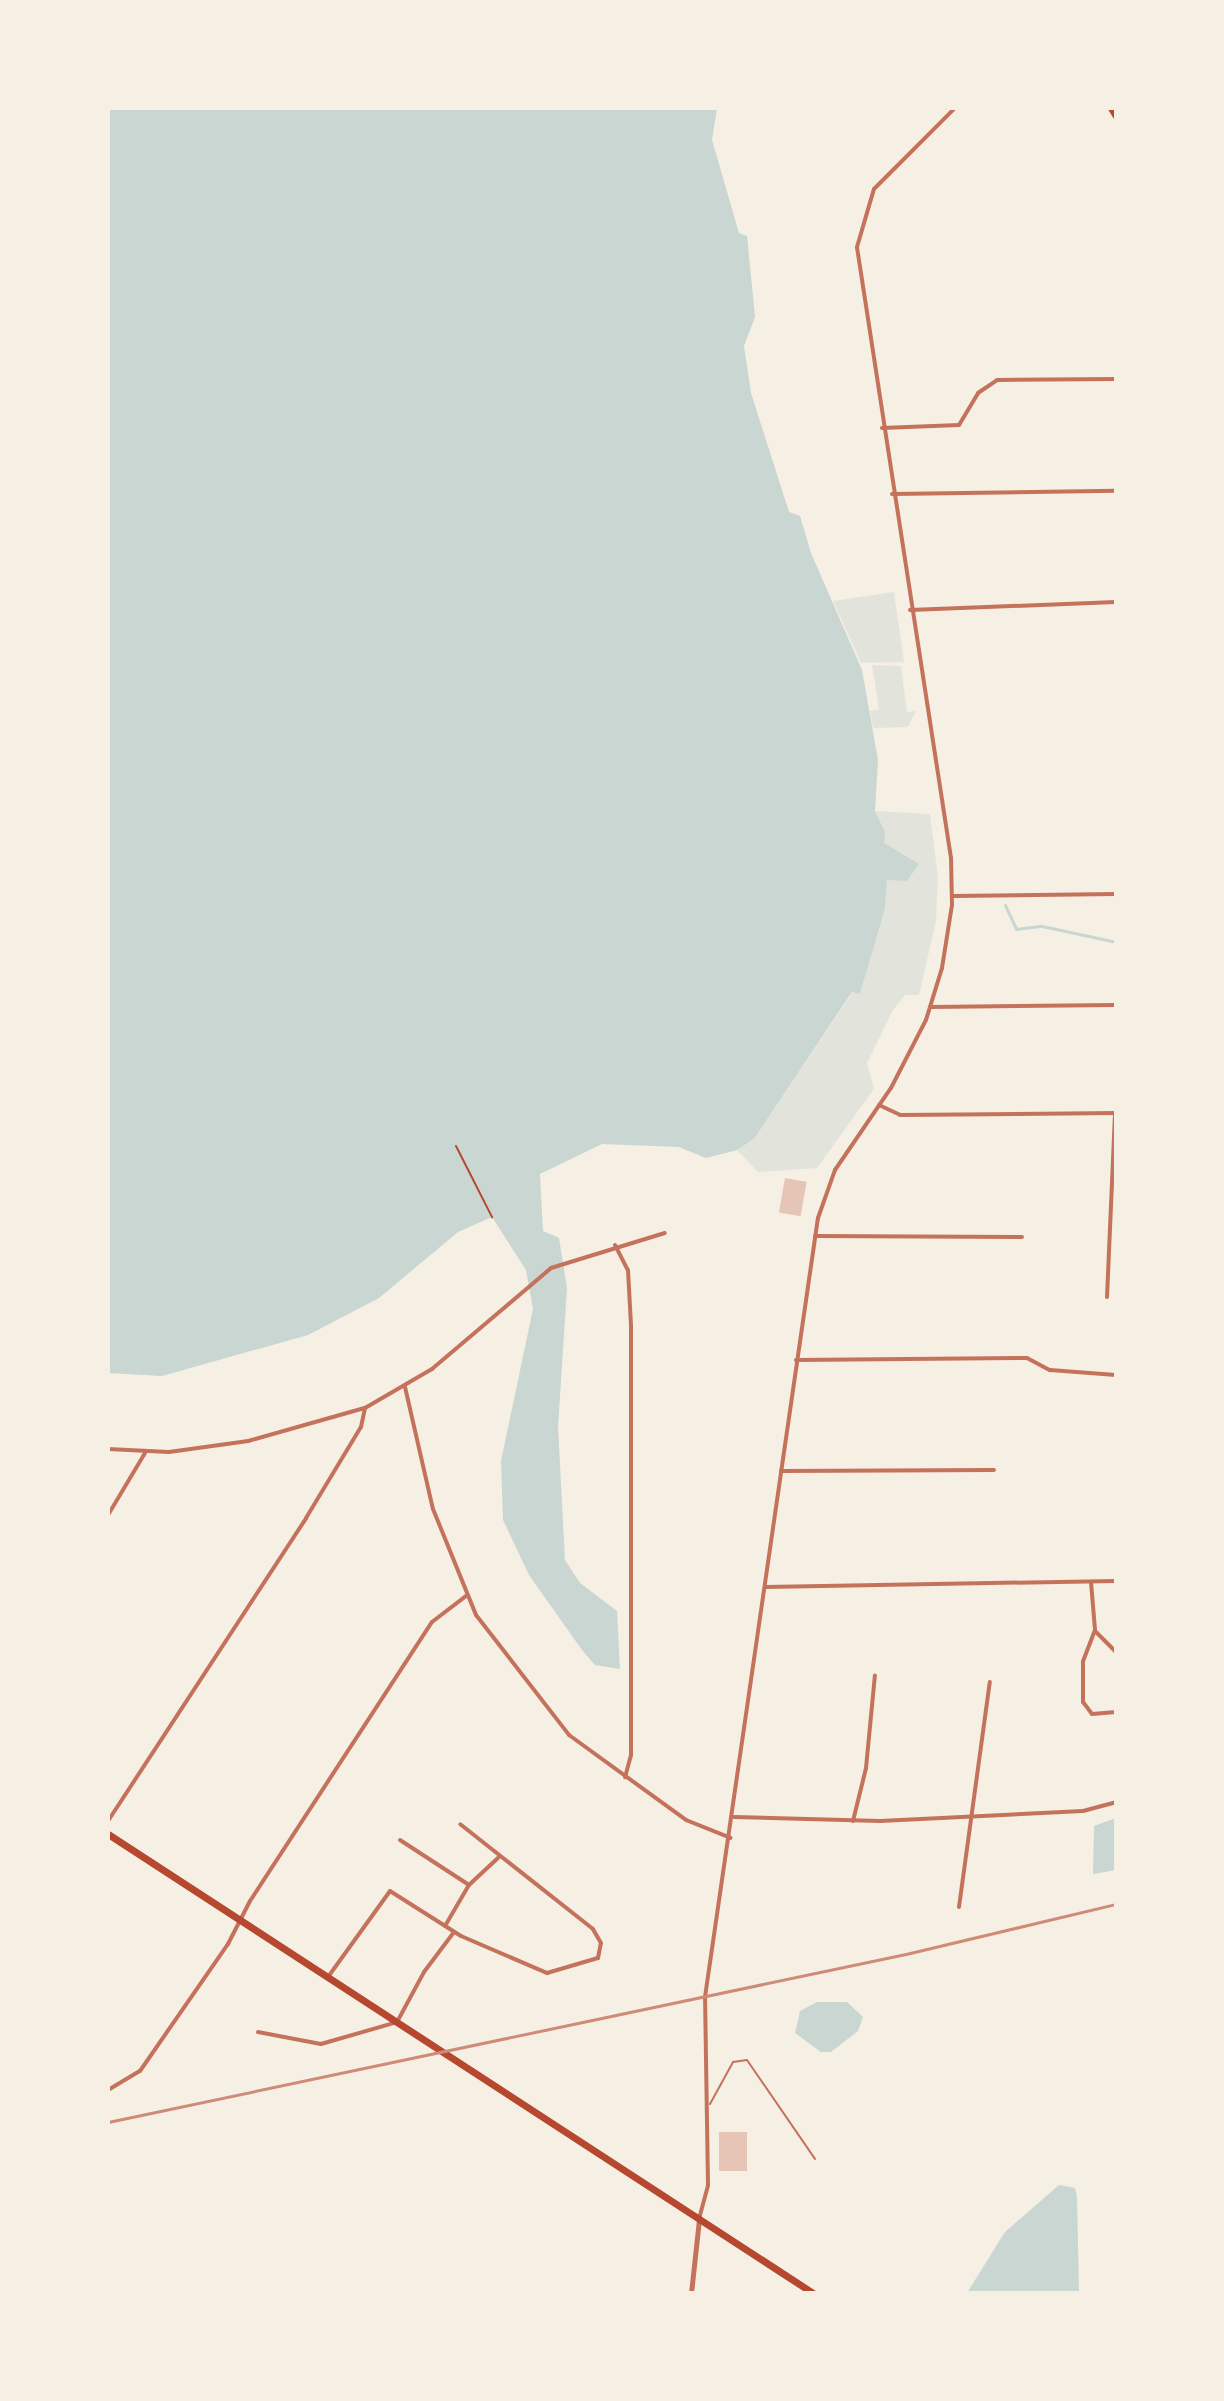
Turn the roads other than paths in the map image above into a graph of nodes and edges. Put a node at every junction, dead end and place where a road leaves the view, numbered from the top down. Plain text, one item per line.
1 (955, 108) edge
2 (1111, 108) edge
3 (1116, 116) edge
4 (1116, 379) edge
5 (882, 428) junction
6 (1116, 491) edge
7 (892, 494) junction
8 (1116, 602) edge
9 (910, 610) junction
10 (1116, 894) edge
11 (952, 896) junction
12 (1116, 1005) edge
13 (930, 1007) junction
14 (879, 1105) junction
15 (1115, 1113) edge
16 (665, 1233) dead end
17 (815, 1236) junction
18 (1022, 1237) dead end
19 (615, 1245) junction
20 (1107, 1297) dead end
21 (796, 1360) junction
22 (1116, 1375) edge
23 (405, 1387) junction
24 (365, 1408) junction
25 (108, 1449) edge
26 (145, 1453) junction
27 (994, 1470) dead end
28 (781, 1471) junction
29 (108, 1515) edge
30 (1116, 1581) edge
31 (1091, 1582) junction
32 (766, 1587) junction
33 (466, 1596) junction
34 (1095, 1630) junction
35 (1116, 1652) edge
36 (875, 1675) dead end
37 (990, 1682) dead end
38 (1116, 1712) edge
39 (625, 1777) junction
40 (1116, 1802) edge
41 (734, 1817) junction
42 (968, 1817) junction
43 (108, 1821) edge
44 (853, 1821) junction
45 (460, 1824) dead end
46 (108, 1834) edge
47 (731, 1838) junction
48 (400, 1840) dead end
49 (499, 1857) junction
50 (469, 1885) junction
51 (959, 1907) dead end
52 (240, 1919) junction
53 (445, 1926) junction
54 (454, 1932) junction
55 (328, 1977) junction
56 (397, 2022) junction
57 (258, 2032) dead end
58 (108, 2090) edge
59 (706, 2107) junction
60 (815, 2159) dead end
61 (699, 2219) junction
62 (691, 2293) edge
63 (813, 2293) edge

1 - 5 street
2 - 3 main road
4 - 5 street
5 - 7 street
6 - 7 street
7 - 9 street
8 - 9 street
9 - 11 street
10 - 11 street
11 - 13 street
12 - 13 street
13 - 14 street
14 - 15 street
14 - 17 street
15 - 20 street
16 - 19 street
17 - 18 street
17 - 21 street
19 - 23 street
19 - 39 street
21 - 22 street
21 - 28 street
23 - 24 street
23 - 33 street
24 - 26 street
24 - 43 street
25 - 26 street
26 - 29 street
27 - 28 street
28 - 32 street
30 - 31 street
31 - 32 street
31 - 34 street
32 - 41 street
33 - 39 street
33 - 52 street
34 - 35 street
34 - 38 street
36 - 44 street
37 - 42 street
39 - 47 street
40 - 42 street
41 - 44 street
41 - 47 street
42 - 44 street
42 - 51 street
45 - 49 street
46 - 52 main road
47 - 59 street
48 - 50 street
49 - 50 street
49 - 54 street
50 - 53 street
52 - 55 main road
52 - 58 street
53 - 54 street
53 - 55 street
54 - 56 street
55 - 56 main road
56 - 57 street
56 - 61 main road
59 - 60 lane
59 - 61 street
61 - 62 street
61 - 63 main road

